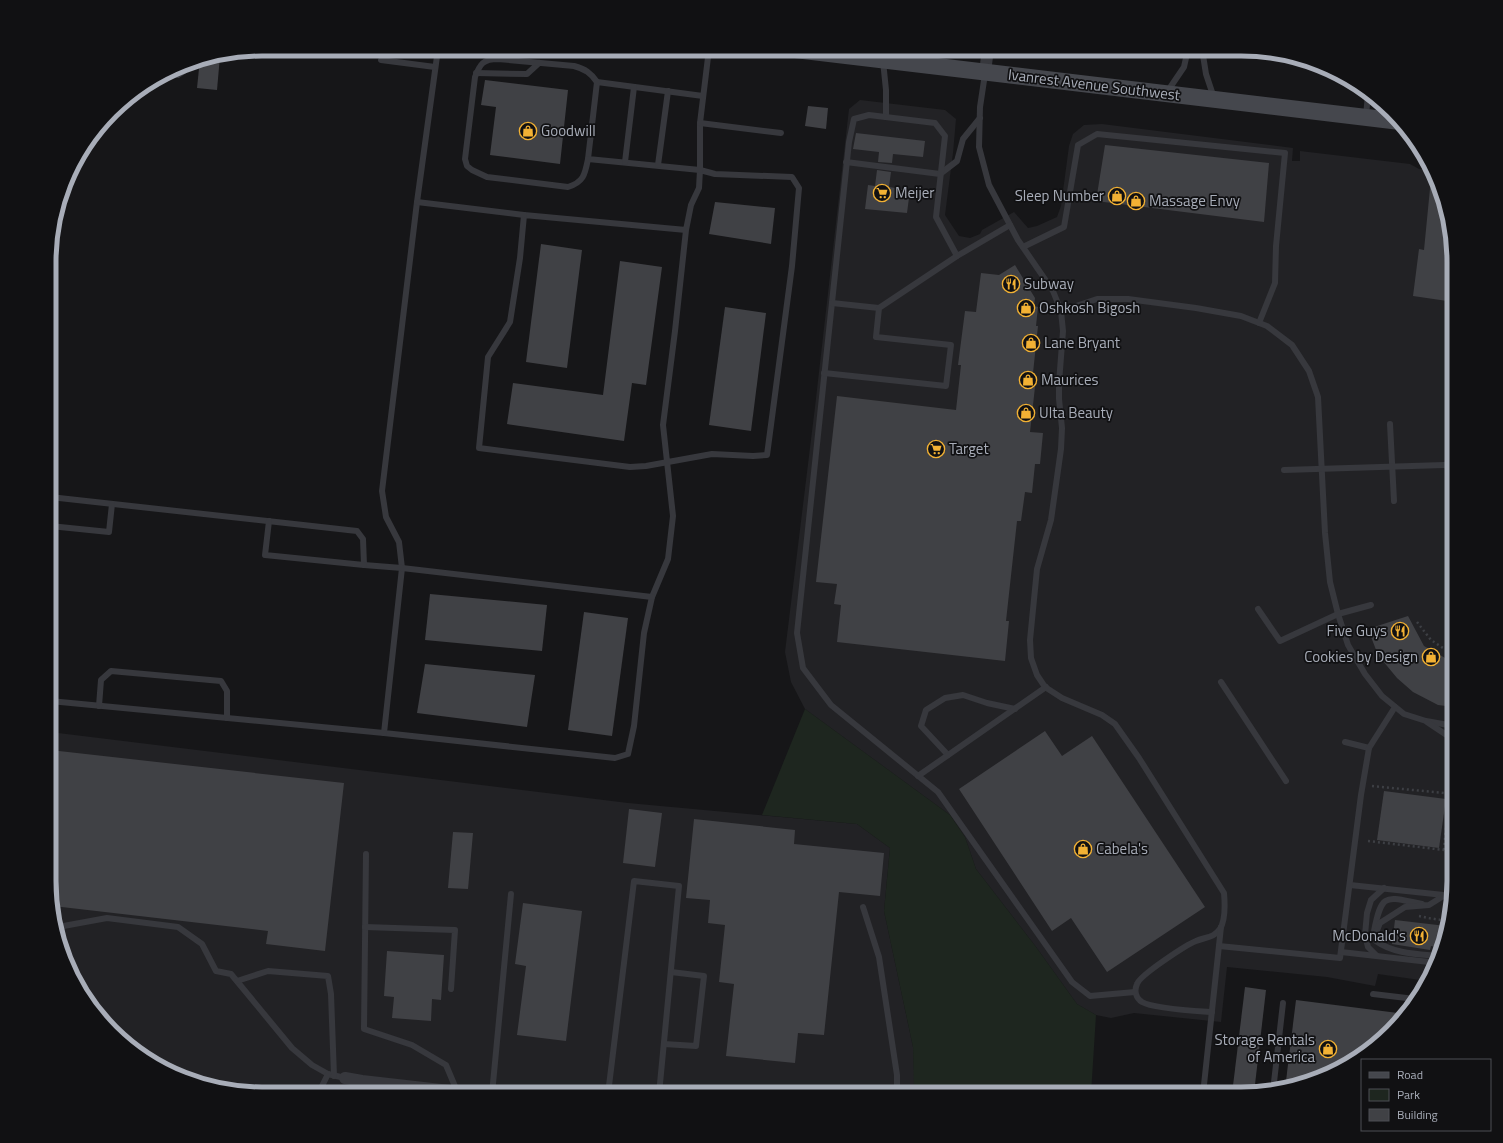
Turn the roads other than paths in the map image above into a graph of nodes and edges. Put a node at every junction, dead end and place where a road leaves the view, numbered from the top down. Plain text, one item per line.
1 (437, 56) edge
2 (708, 56) edge
3 (849, 56) edge
4 (987, 56) edge
5 (1186, 56) edge
6 (1203, 56) edge
7 (381, 60) dead end
8 (882, 60) junction
9 (540, 63) junction
10 (436, 67) junction
11 (985, 72) junction
12 (476, 73) junction
13 (597, 82) junction
14 (634, 87) junction
15 (668, 91) junction
16 (1166, 93) junction
17 (703, 96) junction
18 (1215, 99) junction
19 (1367, 100) edge
20 (886, 117) junction
21 (1365, 117) junction
22 (980, 118) junction
23 (1391, 120) edge
24 (700, 123) junction
25 (781, 133) dead end
26 (588, 159) junction
27 (625, 162) junction
28 (846, 162) junction
29 (658, 165) junction
30 (700, 170) junction
31 (940, 174) junction
32 (417, 202) junction
33 (524, 215) junction
34 (1010, 224) junction
35 (686, 230) junction
36 (1023, 247) junction
37 (957, 256) junction
38 (832, 303) junction
39 (880, 308) junction
40 (1061, 311) junction
41 (1259, 323) junction
42 (824, 373) junction
43 (1390, 424) dead end
44 (668, 462) junction
45 (1447, 464) edge
46 (1444, 465) junction
47 (1392, 466) junction
48 (1447, 466) edge
49 (1322, 468) junction
50 (1284, 470) dead end
51 (56, 498) edge
52 (1394, 501) dead end
53 (112, 504) junction
54 (269, 521) junction
55 (56, 527) edge
56 (364, 565) junction
57 (402, 568) junction
58 (652, 597) junction
59 (1371, 605) dead end
60 (1258, 609) dead end
61 (1338, 614) junction
62 (1221, 682) dead end
63 (1046, 687) junction
64 (56, 702) edge
65 (99, 706) junction
66 (1396, 707) junction
67 (1015, 709) junction
68 (227, 718) junction
69 (1426, 721) junction
70 (1447, 725) edge
71 (384, 733) junction
72 (1447, 735) edge
73 (1345, 742) dead end
74 (1369, 748) junction
75 (948, 755) junction
76 (918, 776) junction
77 (1286, 781) dead end
78 (366, 854) dead end
79 (1350, 885) junction
80 (1384, 888) junction
81 (511, 894) dead end
82 (1445, 895) joint
83 (1429, 905) junction
84 (863, 907) dead end
85 (61, 926) edge
86 (1222, 926) junction
87 (365, 927) junction
88 (1376, 941) junction
89 (1219, 946) junction
90 (1341, 952) junction
91 (1433, 955) edge
92 (1377, 956) junction
93 (1430, 962) edge
94 (671, 972) junction
95 (237, 981) junction
96 (451, 989) dead end
97 (1135, 992) junction
98 (1373, 994) dead end
99 (1410, 998) edge
100 (1283, 1003) dead end
101 (1212, 1012) junction
102 (664, 1044) junction
103 (335, 1076) junction
104 (1274, 1084) edge
105 (325, 1087) edge
106 (371, 1087) edge
107 (455, 1087) edge
108 (493, 1087) edge
109 (609, 1087) edge
110 (660, 1087) edge
111 (897, 1087) edge
112 (1204, 1087) edge

1 - 10 lane
2 - 17 lane
3 - 8 street, Ivanrest Avenue Southwest
4 - 11 street
5 - 16 lane
6 - 18 lane
7 - 10 lane
8 - 11 street, Ivanrest Avenue Southwest
8 - 20 lane
9 - 12 lane
9 - 12 lane
9 - 13 lane
10 - 32 lane
11 - 16 street, Ivanrest Avenue Southwest
11 - 22 lane
12 - 26 lane
13 - 14 lane
13 - 26 lane
14 - 15 lane
14 - 27 lane
15 - 17 lane
15 - 29 lane
16 - 18 street, Ivanrest Avenue Southwest
17 - 24 lane
18 - 21 street, Ivanrest Avenue Southwest
19 - 21 lane
20 - 28 lane
20 - 31 lane
21 - 23 street, Ivanrest Avenue Southwest
22 - 31 lane
22 - 34 lane
24 - 25 lane
24 - 30 lane
26 - 27 lane
27 - 29 lane
28 - 31 lane
28 - 38 lane
29 - 30 lane
30 - 35 lane
30 - 44 lane
31 - 37 lane
32 - 33 lane
32 - 57 lane
33 - 35 lane
33 - 44 lane
34 - 36 lane
34 - 37 lane
35 - 44 lane
36 - 40 lane
36 - 41 lane
37 - 39 lane
38 - 39 lane
38 - 42 lane
39 - 42 lane
40 - 41 lane
40 - 63 lane
41 - 49 lane
42 - 76 lane
43 - 47 lane
44 - 58 lane
45 - 46 lane
46 - 47 lane
46 - 48 lane
47 - 49 lane
47 - 52 lane
49 - 50 lane
49 - 61 lane
51 - 53 lane
53 - 54 lane
53 - 55 lane
54 - 56 lane
54 - 56 lane
56 - 57 lane
57 - 58 lane
57 - 71 lane
58 - 71 lane
59 - 61 lane
60 - 61 lane
61 - 66 lane
62 - 77 lane
63 - 67 lane
63 - 86 lane
64 - 65 lane
65 - 68 lane
65 - 68 lane
66 - 69 lane
66 - 74 lane
67 - 75 lane
67 - 75 lane
68 - 71 lane
69 - 70 lane
69 - 72 lane
73 - 74 lane
74 - 79 lane
75 - 76 lane
76 - 97 lane
78 - 87 lane
79 - 80 lane
79 - 90 lane
80 - 82 lane
80 - 92 lane
81 - 108 lane
82 - 83 lane
83 - 88 lane
83 - 88 lane
84 - 111 lane
85 - 95 lane
86 - 89 lane
86 - 97 lane
87 - 96 lane
87 - 107 lane
88 - 91 lane
89 - 90 lane
89 - 101 lane
90 - 92 lane
92 - 93 lane
94 - 102 lane
94 - 102 lane
94 - 109 lane
95 - 103 lane
95 - 103 lane
97 - 101 lane
98 - 99 lane
100 - 104 lane
101 - 112 lane
102 - 110 lane
103 - 105 lane
103 - 106 street

